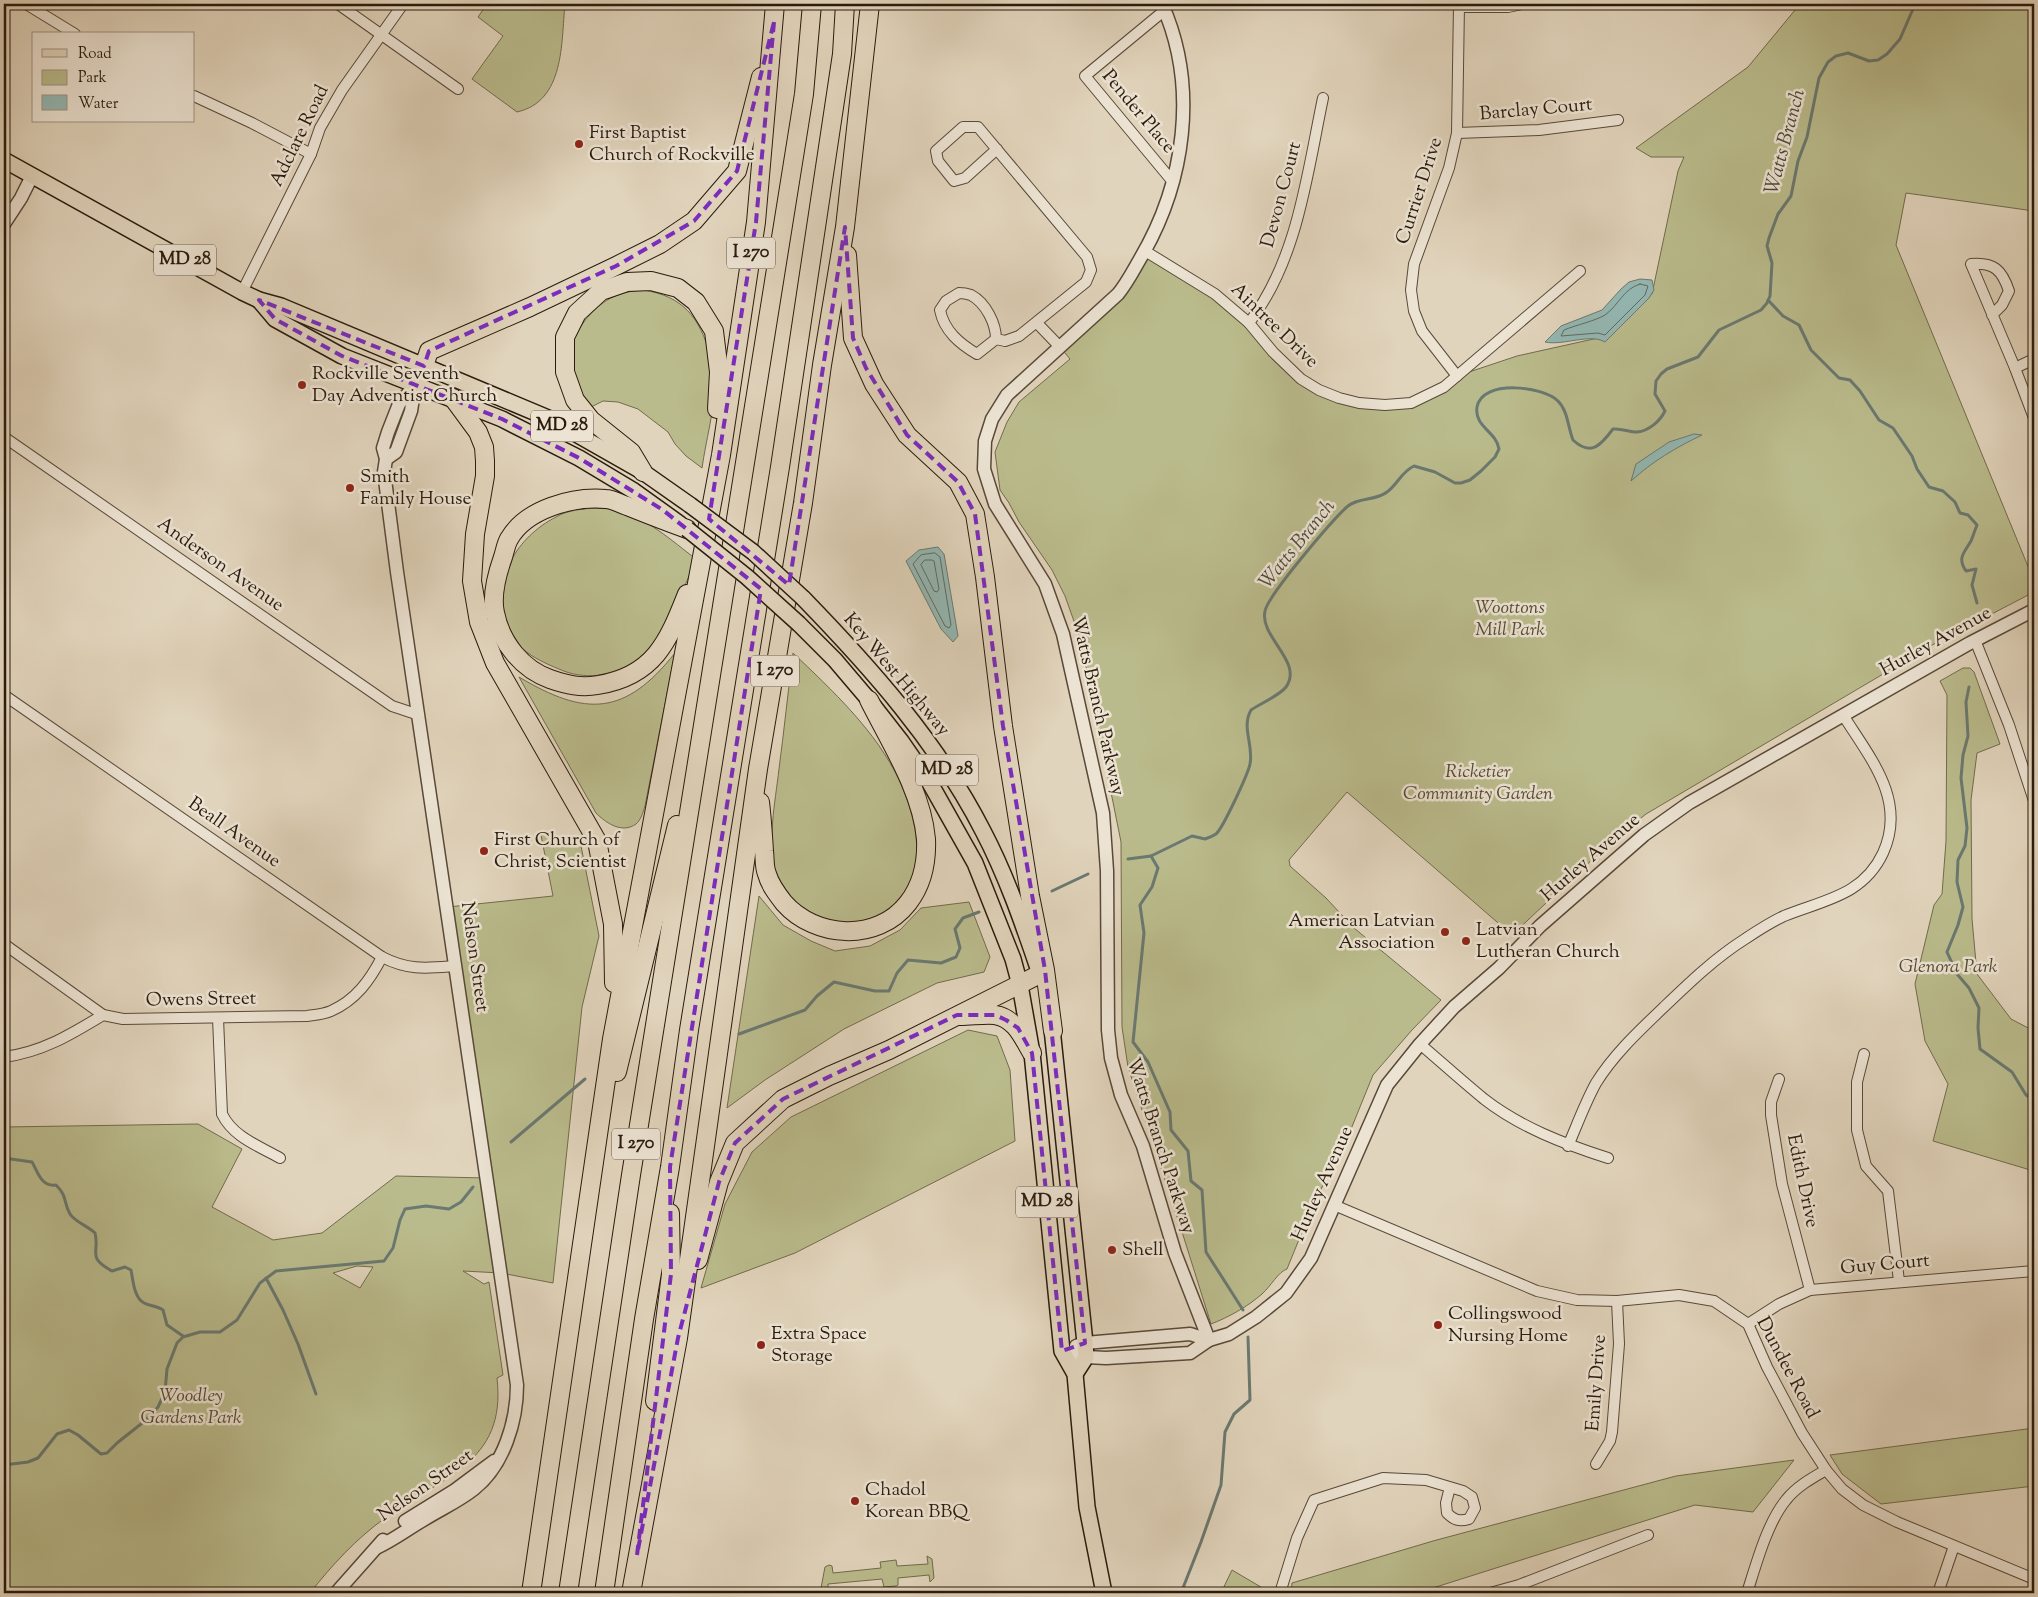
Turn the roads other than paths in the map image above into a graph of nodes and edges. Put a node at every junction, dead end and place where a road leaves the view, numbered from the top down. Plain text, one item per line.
1 (26, 4) edge
2 (338, 4) edge
3 (402, 4) edge
4 (775, 4) edge
5 (812, 4) edge
6 (845, 4) edge
7 (870, 4) edge
8 (1522, 4) edge
9 (1459, 6) edge
10 (1163, 7) edge
11 (774, 22) junction
12 (72, 32) edge
13 (381, 35) junction
14 (458, 89) dead end
15 (195, 96) edge
16 (1323, 98) dead end
17 (1618, 120) dead end
18 (1457, 133) junction
19 (997, 149) junction
20 (311, 154) junction
21 (4, 160) edge
22 (32, 176) junction
23 (1173, 182) junction
24 (4, 224) edge
25 (845, 227) junction
26 (1145, 251) junction
27 (1580, 271) dead end
28 (242, 292) junction
29 (259, 300) junction
30 (1992, 315) junction
31 (1037, 322) junction
32 (1249, 323) junction
33 (996, 339) junction
34 (1060, 347) junction
35 (2034, 359) edge
36 (424, 366) junction
37 (2015, 368) junction
38 (1457, 376) junction
39 (416, 385) junction
40 (453, 398) junction
41 (2034, 418) edge
42 (4, 437) edge
43 (643, 472) junction
44 (716, 483) junction
45 (687, 529) junction
46 (702, 556) junction
47 (2034, 610) edge
48 (1975, 640) junction
49 (4, 695) edge
50 (708, 696) junction
51 (869, 700) junction
52 (419, 715) junction
53 (1843, 715) junction
54 (758, 770) junction
55 (2034, 801) edge
56 (4, 944) edge
57 (382, 957) junction
58 (456, 966) junction
59 (1040, 974) junction
60 (1020, 985) junction
61 (103, 1015) junction
62 (957, 1015) junction
63 (218, 1018) junction
64 (615, 1020) junction
65 (1053, 1031) junction
66 (1420, 1044) junction
67 (1032, 1053) junction
68 (1864, 1054) dead end
69 (4, 1057) edge
70 (1779, 1080) dead end
71 (1568, 1146) junction
72 (280, 1158) dead end
73 (1608, 1158) dead end
74 (670, 1167) junction
75 (1334, 1205) junction
76 (584, 1222) junction
77 (2034, 1271) edge
78 (1899, 1281) junction
79 (1810, 1290) junction
80 (1617, 1301) junction
81 (1748, 1324) junction
82 (678, 1338) junction
83 (1209, 1340) junction
84 (1085, 1350) junction
85 (1062, 1351) junction
86 (1075, 1374) junction
87 (1596, 1464) dead end
88 (1826, 1470) junction
89 (1450, 1487) dead end
90 (1648, 1535) dead end
91 (1954, 1546) junction
92 (637, 1555) junction
93 (2034, 1579) edge
94 (336, 1593) edge
95 (531, 1593) edge
96 (568, 1593) edge
97 (604, 1593) edge
98 (631, 1593) edge
99 (1104, 1593) edge
100 (1280, 1593) edge
101 (1490, 1593) edge
102 (1747, 1593) edge
103 (1938, 1593) edge

1 - 12 street
2 - 13 street
3 - 13 street, Adclare Road
4 - 11 highway, I 270
5 - 50 highway, I 270
6 - 74 highway, I 270
7 - 25 highway, I 270
8 - 9 street
9 - 18 street, Currier Drive
10 - 23 street, Watts Branch Parkway
10 - 23 street, Pender Place
11 - 36 highway
11 - 44 highway, I 270
13 - 14 street
13 - 20 street, Adclare Road
15 - 20 street
16 - 32 street, Devon Court
17 - 18 street, Barclay Court
18 - 38 street, Currier Drive
19 - 19 street
19 - 31 street
20 - 28 street, Adclare Road
21 - 22 main road, MD 28
22 - 24 street
22 - 28 main road, MD 28
23 - 26 street, Watts Branch Parkway
25 - 54 highway, I 270
25 - 65 highway
26 - 32 street, Aintree Drive
26 - 34 street, Watts Branch Parkway
27 - 38 street, Aintree Drive
28 - 29 main road, MD 28
29 - 36 main road, MD 28
29 - 39 main road, MD 28
30 - 30 street
30 - 37 street
31 - 33 street
31 - 34 street
32 - 38 street, Aintree Drive
33 - 33 street
34 - 83 street, Watts Branch Parkway
35 - 37 street
36 - 39 street, Nelson Street
36 - 43 main road, MD 28
37 - 41 street
39 - 40 main road, MD 28
39 - 52 street, Nelson Street
40 - 45 main road, MD 28
40 - 64 highway
42 - 52 street, Anderson Avenue
43 - 44 highway
43 - 59 main road, Key West Highway / MD 28, bridge
44 - 46 highway, I 270
45 - 46 highway
45 - 51 main road, MD 28, bridge
46 - 64 highway, I 270
47 - 48 street, Hurley Avenue
48 - 53 street, Hurley Avenue
48 - 55 street
49 - 57 street, Beall Avenue
50 - 76 highway
50 - 96 highway, I 270
51 - 54 highway
51 - 60 main road, MD 28
52 - 58 street, Nelson Street
53 - 66 street, Hurley Avenue
53 - 71 street
54 - 82 highway, I 270
56 - 61 street
57 - 58 street, Beall Avenue
57 - 63 street, Owens Street
58 - 94 street, Nelson Street
59 - 60 highway
59 - 65 main road, Key West Highway / MD 28
60 - 62 highway
60 - 67 main road, MD 28
61 - 63 street, Owens Street
61 - 69 street
62 - 67 highway
62 - 82 highway
63 - 72 street
64 - 76 highway, I 270
65 - 84 main road, MD 28
66 - 71 street
66 - 75 street, Hurley Avenue
67 - 85 main road, MD 28
68 - 78 street
70 - 79 street, Edith Drive
71 - 73 street
74 - 92 highway
74 - 97 highway, I 270
75 - 80 street, Dundee Road
75 - 83 street, Hurley Avenue
76 - 95 highway, I 270
77 - 78 street, Guy Court
78 - 79 street, Guy Court
79 - 81 street, Guy Court
80 - 81 street, Dundee Road
80 - 87 street, Emily Drive
81 - 88 street, Dundee Road
82 - 92 highway, I 270
83 - 84 street, Hurley Avenue
83 - 84 street, Hurley Avenue
84 - 85 street, Hurley Avenue
84 - 86 main road
85 - 86 main road, MD 28
86 - 99 main road, MD 28
88 - 91 street, Dundee Road
88 - 102 street
89 - 100 street
90 - 101 street
91 - 93 street, Dundee Road
91 - 103 street
92 - 98 highway, I 270

